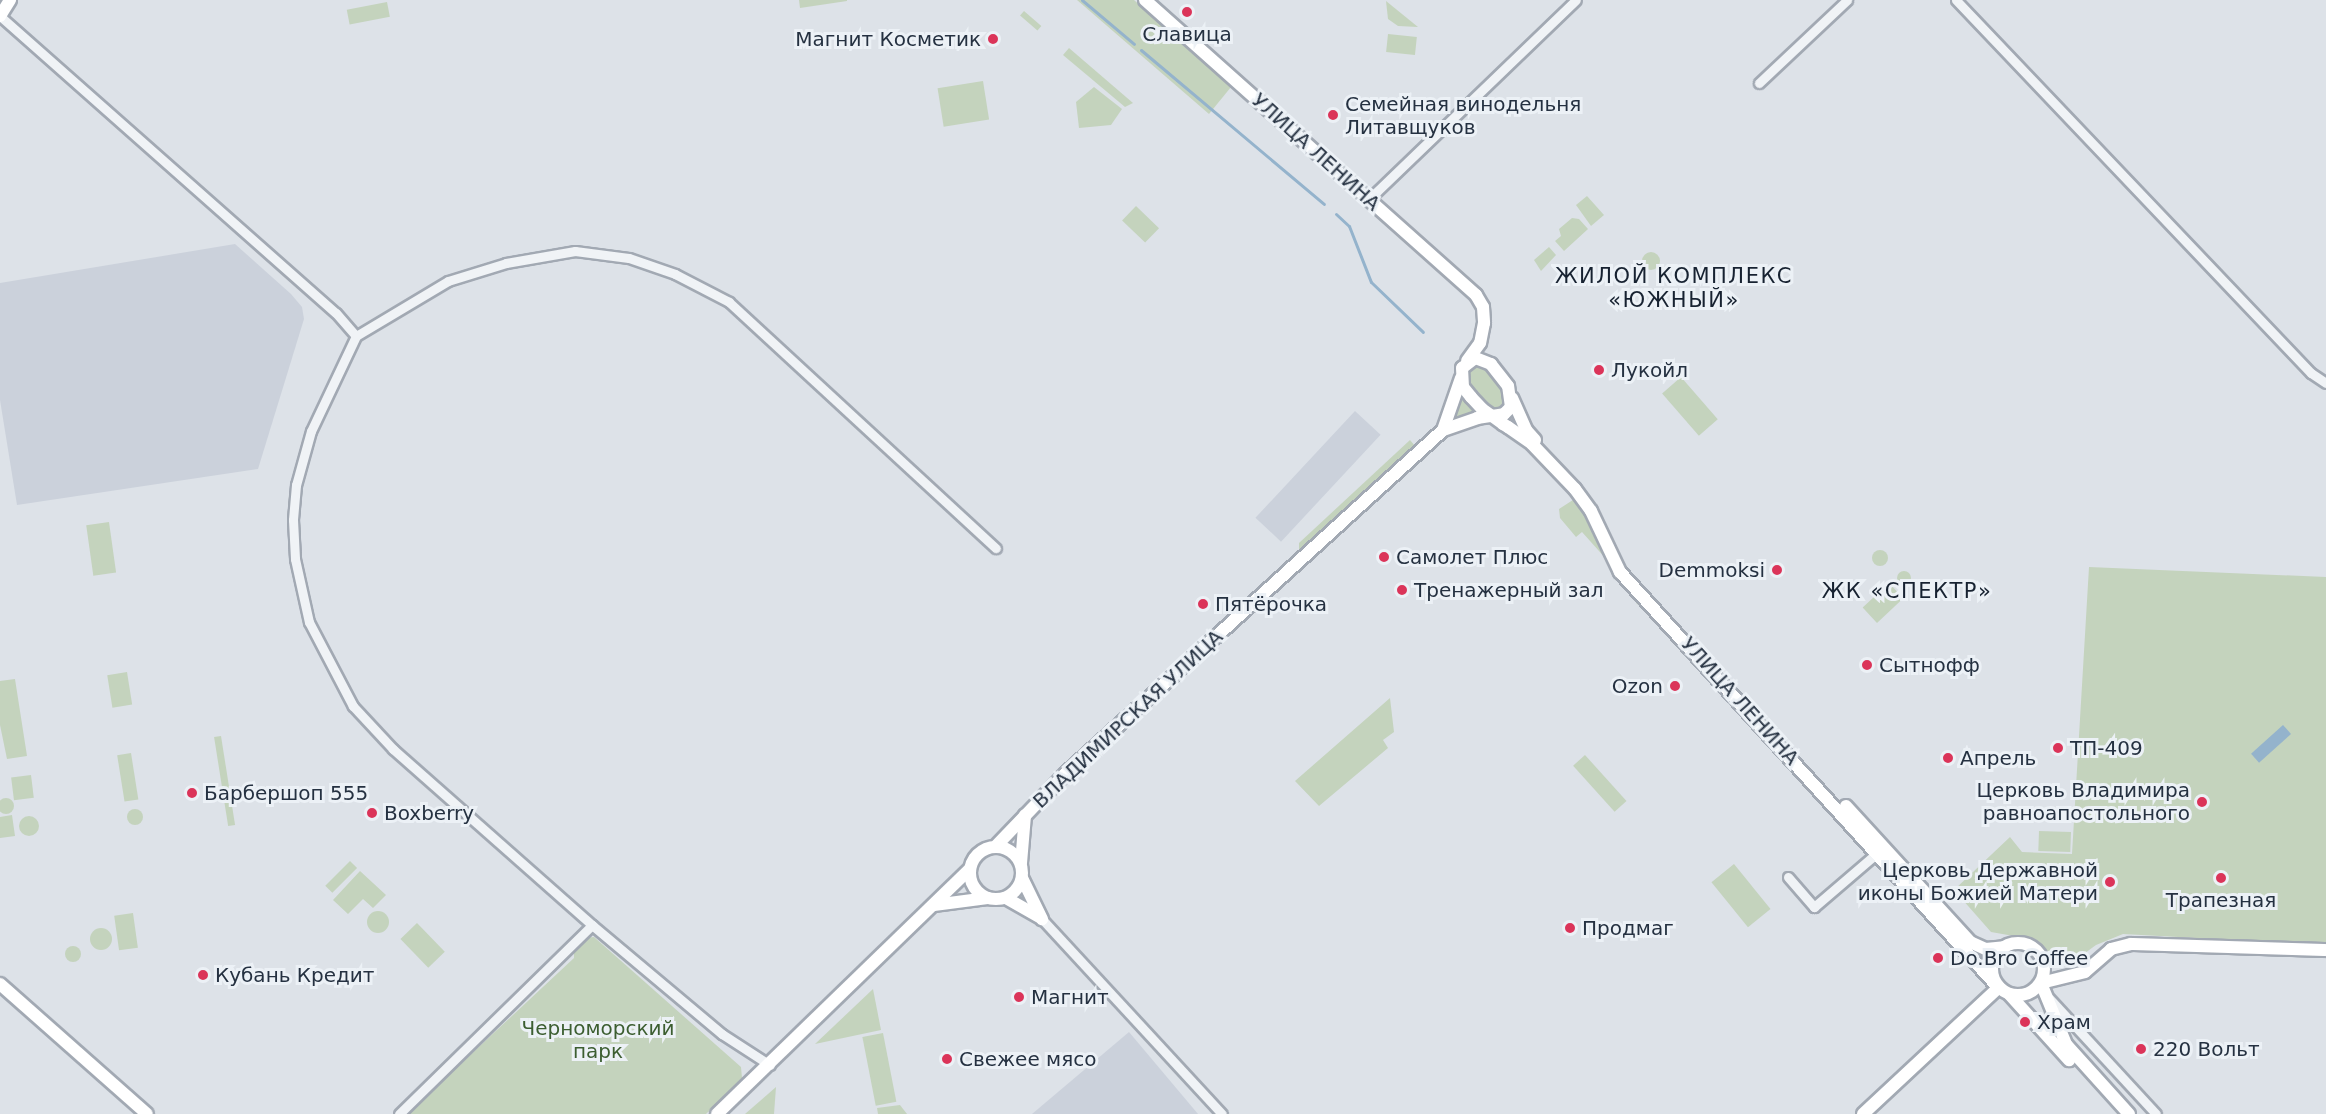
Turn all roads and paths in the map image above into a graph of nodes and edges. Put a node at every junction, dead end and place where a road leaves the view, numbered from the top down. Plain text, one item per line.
1 (10, 0) edge
2 (1145, 0) edge
3 (1576, 0) edge
4 (1847, 0) edge
5 (1956, 0) edge
6 (0, 16) edge
7 (1759, 82) dead end
8 (1369, 199) junction
9 (356, 336) junction
10 (1480, 343) junction
11 (1467, 361) junction
12 (1491, 364) junction
13 (1461, 378) junction
14 (2326, 384) edge
15 (1512, 397) junction
16 (1492, 416) junction
17 (1443, 430) junction
18 (996, 548) dead end
19 (1026, 814) junction
20 (996, 846) junction
21 (1878, 853) junction
22 (1021, 864) junction
23 (970, 869) junction
24 (1788, 877) dead end
25 (1022, 879) junction
26 (988, 898) junction
27 (1006, 898) junction
28 (934, 905) junction
29 (1041, 919) junction
30 (592, 926) junction
31 (2004, 947) junction
32 (2326, 950) edge
33 (2041, 983) junction
34 (0, 984) edge
35 (1997, 986) junction
36 (2010, 995) junction
37 (2048, 998) junction
38 (2063, 1047) junction
39 (770, 1065) junction
40 (147, 1114) edge
41 (399, 1114) edge
42 (717, 1114) edge
43 (1222, 1114) edge
44 (1863, 1114) edge
45 (2118, 1114) edge
46 (2129, 1114) edge
47 (2156, 1114) edge

1 - 6 street
2 - 8 street, УЛИЦА ЛЕНИНА
3 - 8 street
4 - 7 street
5 - 14 street
6 - 9 street
8 - 10 street, УЛИЦА ЛЕНИНА
9 - 18 street
9 - 30 street
10 - 11 street, ВЛАДИМИРСКАЯ УЛИЦА
10 - 12 street
11 - 12 street
11 - 13 street, ВЛАДИМИРСКАЯ УЛИЦА
12 - 15 street
13 - 16 street
13 - 17 street, ВЛАДИМИРСКАЯ УЛИЦА
15 - 16 street, ВЛАДИМИРСКАЯ УЛИЦА
15 - 31 street, УЛИЦА ЛЕНИНА
16 - 17 street, ВЛАДИМИРСКАЯ УЛИЦА
16 - 21 street, УЛИЦА ЛЕНИНА
17 - 19 street, ВЛАДИМИРСКАЯ УЛИЦА
19 - 20 street, ВЛАДИМИРСКАЯ УЛИЦА
19 - 22 street, ВЛАДИМИРСКАЯ УЛИЦА
20 - 22 street
20 - 23 street
21 - 24 street
21 - 35 street, УЛИЦА ЛЕНИНА
22 - 25 street
23 - 26 street
23 - 28 street
25 - 27 street
25 - 29 street
26 - 27 street
26 - 28 street
27 - 29 street
28 - 39 street
29 - 43 street
30 - 39 street
30 - 41 street
31 - 33 street
31 - 35 street
32 - 33 street
33 - 36 street
33 - 37 street
34 - 40 street
35 - 36 street
35 - 44 street
36 - 38 street
37 - 38 street
37 - 47 street
38 - 45 street
38 - 46 street
39 - 42 street

